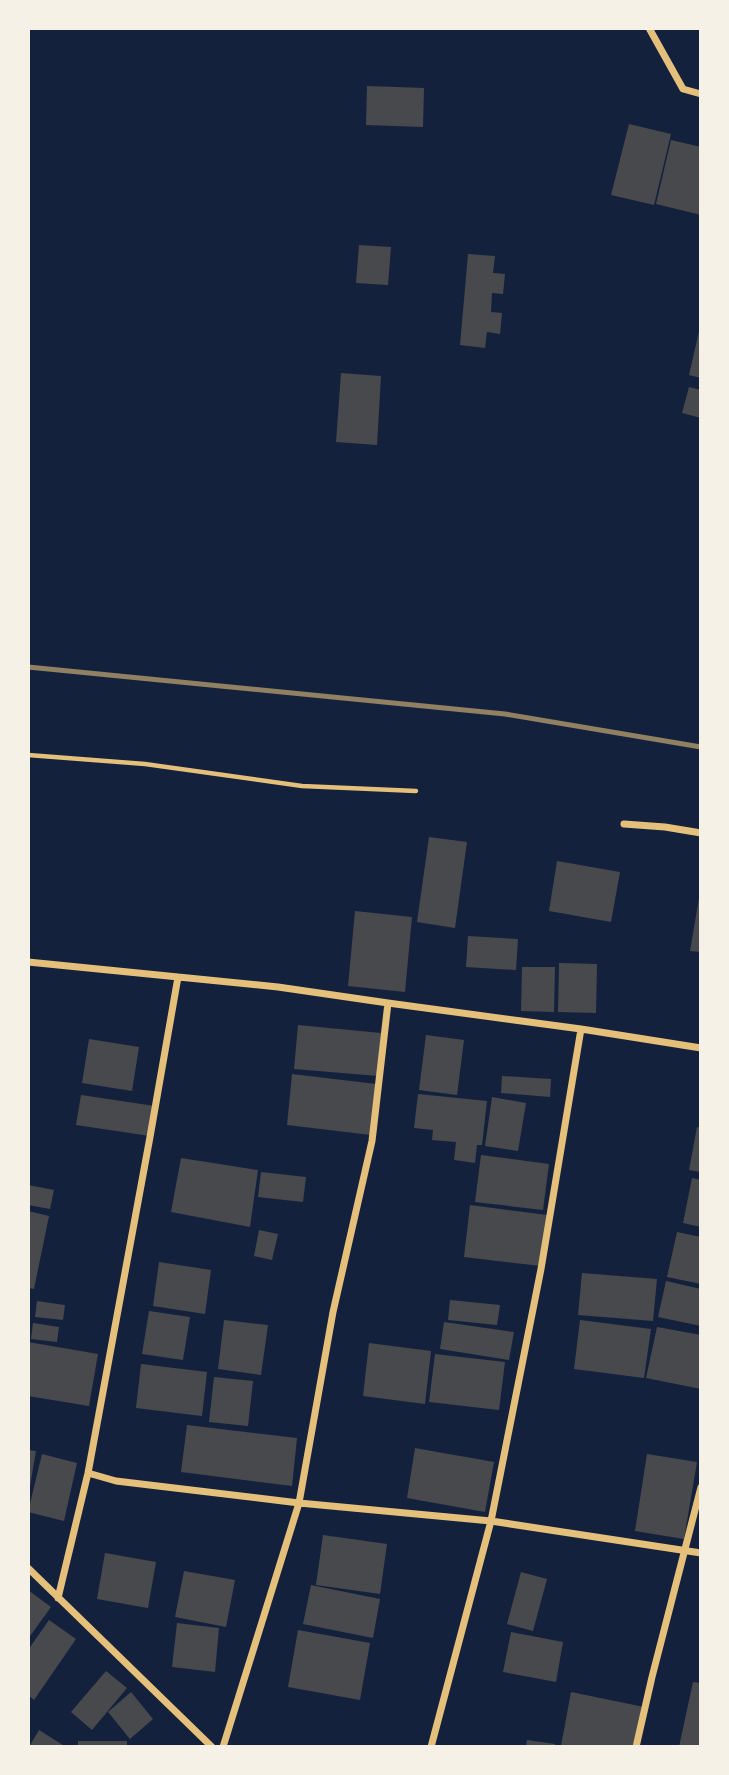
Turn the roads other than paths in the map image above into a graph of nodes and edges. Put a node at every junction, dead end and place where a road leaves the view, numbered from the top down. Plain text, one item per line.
1 (649, 28) edge
2 (701, 94) edge
3 (624, 824) dead end
4 (701, 833) edge
5 (28, 961) edge
6 (178, 977) junction
7 (388, 1003) junction
8 (581, 1028) junction
9 (701, 1048) edge
10 (88, 1473) junction
11 (701, 1487) edge
12 (299, 1503) junction
13 (491, 1521) junction
14 (685, 1551) junction
15 (701, 1553) edge
16 (28, 1568) edge
17 (58, 1598) junction
18 (212, 1747) edge
19 (223, 1747) edge
20 (431, 1747) edge
21 (636, 1747) edge

1 - 2 street
3 - 4 street
5 - 6 street
6 - 7 street
6 - 10 street
7 - 8 street
7 - 12 street
8 - 9 street
8 - 13 street
10 - 12 street
10 - 17 street
11 - 14 street
12 - 13 street
12 - 19 street
13 - 14 street
13 - 20 street
14 - 15 street
14 - 21 street
16 - 17 street
17 - 18 street

